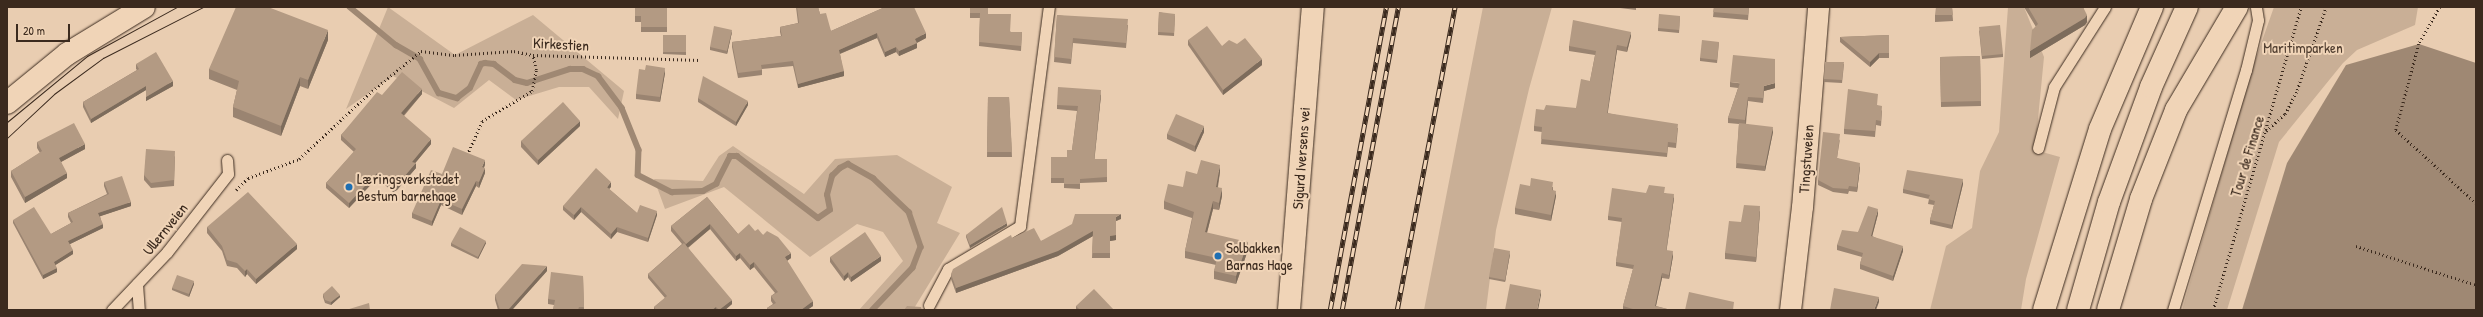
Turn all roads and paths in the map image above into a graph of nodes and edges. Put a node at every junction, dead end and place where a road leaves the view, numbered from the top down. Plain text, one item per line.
1 (144, 7) edge
2 (1049, 7) edge
3 (1313, 7) edge
4 (1818, 7) edge
5 (2105, 7) edge
6 (2152, 7) edge
7 (2187, 7) edge
8 (2237, 7) edge
9 (2256, 7) edge
10 (2301, 7) edge
11 (2326, 7) edge
12 (2440, 7) edge
13 (533, 55) junction
14 (700, 60) dead end
15 (7, 103) edge
16 (2266, 132) junction
17 (2038, 148) dead end
18 (467, 155) edge
19 (227, 160) dead end
20 (236, 190) dead end
21 (2476, 203) edge
22 (2356, 246) dead end
23 (137, 284) junction
24 (2476, 285) edge
25 (929, 305) dead end
26 (112, 310) edge
27 (139, 310) edge
28 (1289, 310) edge
29 (1790, 310) edge
30 (2044, 310) edge
31 (2078, 310) edge
32 (2108, 310) edge
33 (2173, 310) edge
34 (2212, 310) edge

1 - 15 main road
2 - 25 lane
3 - 28 main road, Sigurd Iversens vei
4 - 29 street, Tingstuveien
5 - 17 lane
6 - 30 main road
7 - 31 main road
8 - 32 main road
9 - 33 lane
10 - 16 path, Tour de Finance
11 - 16 path
12 - 21 path
13 - 14 path, Kirkestien
13 - 18 path
13 - 20 path, Kirkestien
16 - 34 path, Tour de Finance
19 - 23 lane, Ullernveien
22 - 24 path
23 - 26 lane, Ullernveien
23 - 27 lane

